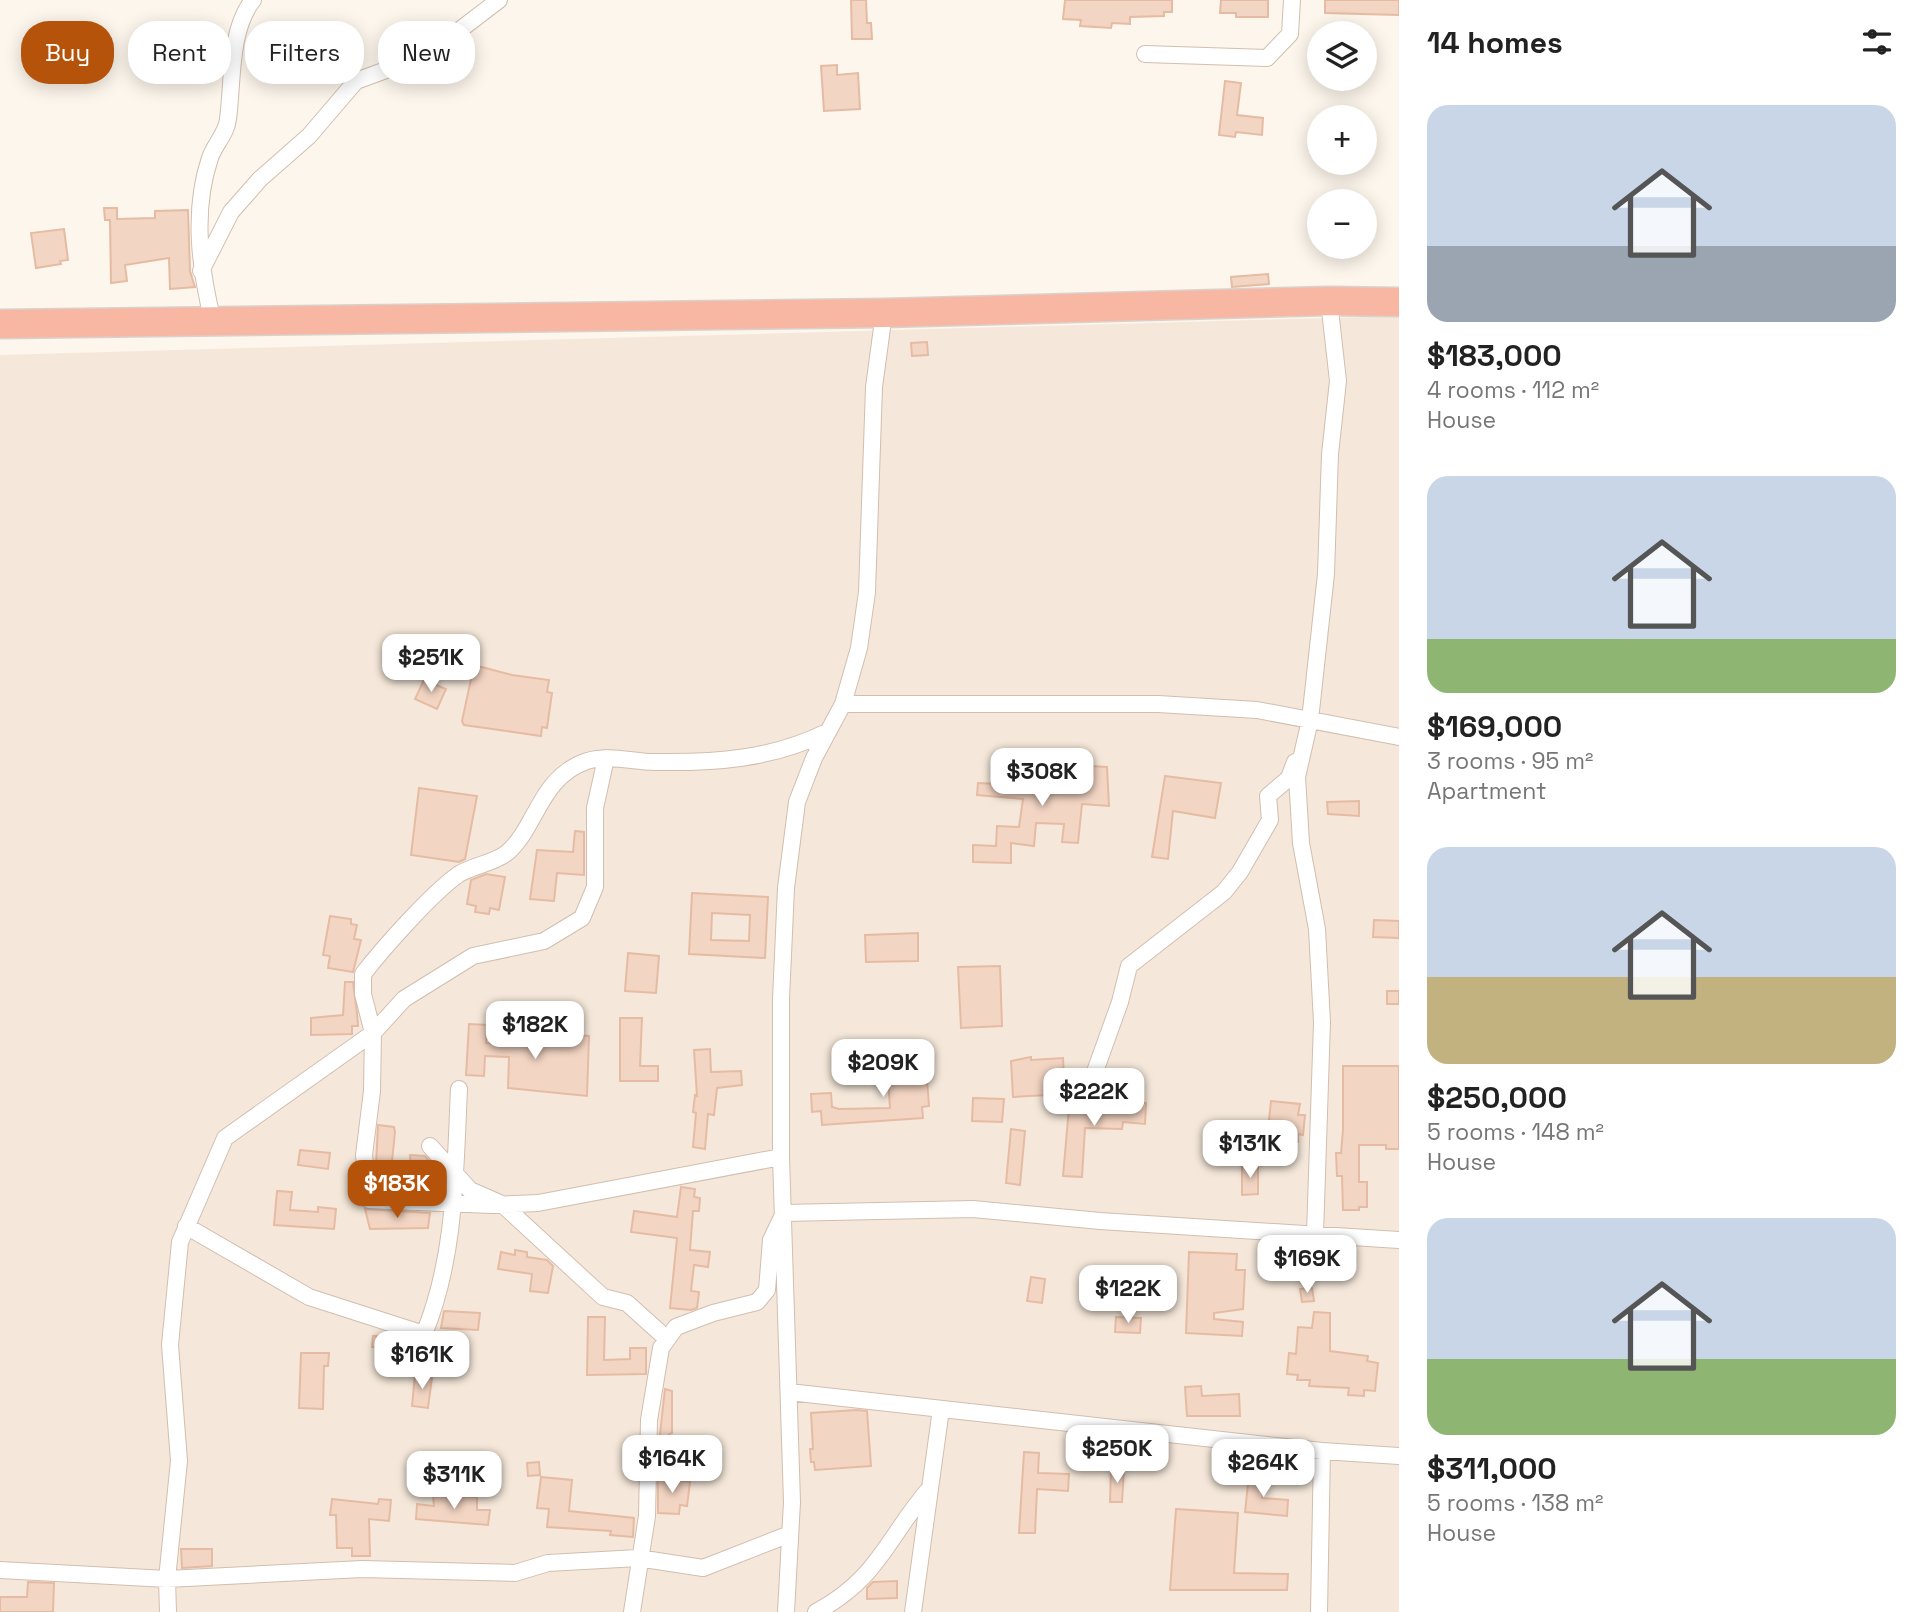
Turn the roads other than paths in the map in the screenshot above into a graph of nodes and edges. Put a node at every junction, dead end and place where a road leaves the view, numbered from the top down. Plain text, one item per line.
1 (253, 0) edge
2 (499, 0) edge
3 (1292, 0) edge
4 (1145, 54) dead end
5 (201, 271) junction
6 (1329, 301) junction
7 (1399, 302) edge
8 (884, 313) junction
9 (213, 322) junction
10 (0, 324) edge
11 (843, 704) junction
12 (1310, 720) junction
13 (827, 732) junction
14 (1399, 737) edge
15 (606, 758) junction
16 (373, 1033) junction
17 (459, 1088) dead end
18 (1088, 1091) dead end
19 (430, 1146) dead end
20 (781, 1157) junction
21 (455, 1173) junction
22 (453, 1202) junction
23 (502, 1204) junction
24 (784, 1213) junction
25 (186, 1227) junction
26 (1315, 1234) junction
27 (1399, 1240) edge
28 (667, 1339) junction
29 (789, 1392) junction
30 (941, 1409) junction
31 (1322, 1451) junction
32 (1399, 1456) edge
33 (929, 1489) junction
34 (790, 1534) junction
35 (638, 1558) junction
36 (0, 1570) edge
37 (167, 1579) junction
38 (168, 1612) edge
39 (632, 1612) edge
40 (786, 1612) edge
41 (817, 1612) edge
42 (913, 1612) edge
43 (1319, 1612) edge

1 - 5 street
2 - 5 street
3 - 4 street
5 - 9 street
6 - 7 highway
6 - 8 highway
6 - 12 street
8 - 9 highway
8 - 11 street
9 - 10 highway
11 - 12 street
11 - 13 street
12 - 14 street
12 - 18 street
12 - 26 street
13 - 15 street
13 - 20 street
15 - 16 street
15 - 16 street
16 - 22 street
16 - 25 street
17 - 21 street
19 - 21 street
20 - 23 street
20 - 24 street
21 - 22 street
21 - 23 street
22 - 23 street
22 - 25 street
23 - 28 street
24 - 26 street
24 - 28 street
24 - 29 street
25 - 37 street
26 - 27 street
28 - 35 street
29 - 30 street
29 - 34 street
30 - 31 street
30 - 33 street
31 - 32 street
31 - 43 street
33 - 41 street
33 - 42 street
34 - 35 street
34 - 40 street
35 - 37 street
35 - 39 street
36 - 37 street
37 - 38 street

